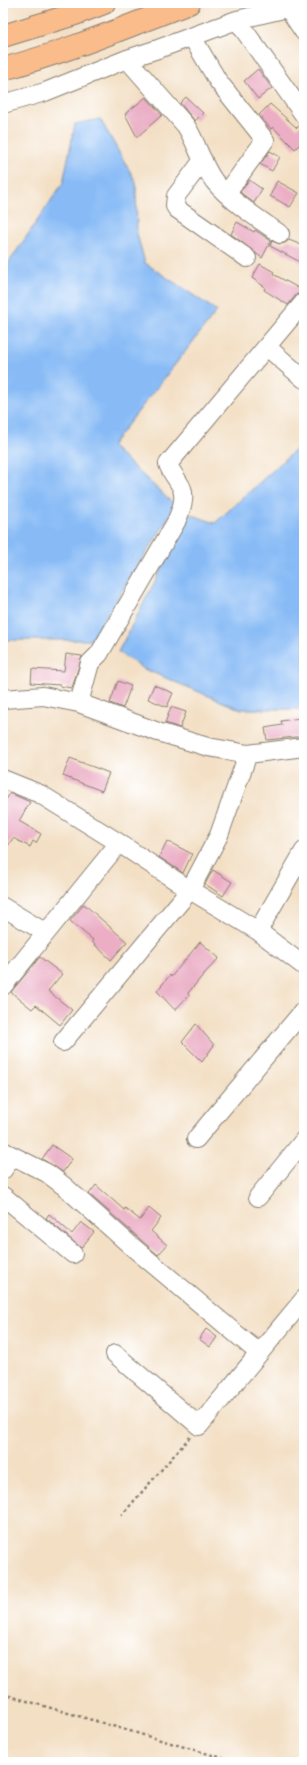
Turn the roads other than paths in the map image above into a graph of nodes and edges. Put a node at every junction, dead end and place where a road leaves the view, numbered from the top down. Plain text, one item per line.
1 (104, 3) edge
2 (190, 3) edge
3 (296, 6) edge
4 (237, 20) junction
5 (304, 32) edge
6 (13, 33) edge
7 (192, 36) junction
8 (127, 59) junction
9 (3, 69) edge
10 (3, 104) edge
11 (304, 115) edge
12 (204, 160) junction
13 (226, 194) junction
14 (280, 234) dead end
15 (247, 258) dead end
16 (304, 302) edge
17 (267, 347) junction
18 (304, 379) edge
19 (3, 699) edge
20 (78, 703) junction
21 (304, 747) edge
22 (248, 754) junction
23 (3, 779) edge
24 (119, 843) junction
25 (304, 851) edge
26 (190, 890) junction
27 (3, 907) edge
28 (258, 931) junction
29 (46, 934) junction
30 (304, 966) edge
31 (3, 986) edge
32 (304, 1010) edge
33 (63, 1042) dead end
34 (196, 1139) dead end
35 (304, 1140) edge
36 (8, 1153) edge
37 (3, 1170) edge
38 (3, 1196) edge
39 (258, 1197) dead end
40 (73, 1254) dead end
41 (304, 1299) edge
42 (259, 1353) junction
43 (115, 1354) dead end

1 - 6 highway
2 - 9 highway
3 - 4 street
3 - 5 street
4 - 7 street
4 - 11 street
7 - 8 street
7 - 13 street
8 - 10 street
8 - 12 street
12 - 13 street
12 - 15 street
13 - 14 street
16 - 17 street
17 - 18 street
17 - 20 street
19 - 20 street
20 - 22 street
21 - 22 street
22 - 26 street
23 - 24 street
24 - 26 street
24 - 29 street
25 - 28 street
26 - 28 street
26 - 33 street
27 - 29 street
28 - 30 street
29 - 31 street
32 - 34 street
35 - 39 street
36 - 37 street
36 - 42 street
38 - 40 street
41 - 42 street
42 - 43 street

